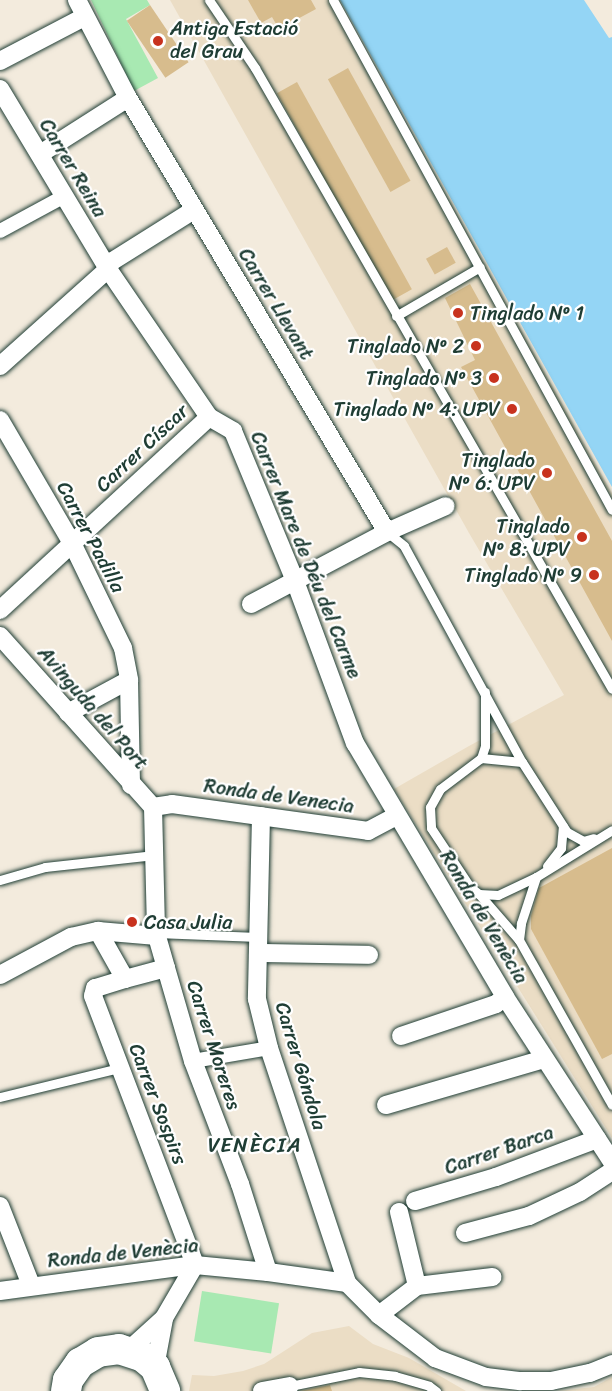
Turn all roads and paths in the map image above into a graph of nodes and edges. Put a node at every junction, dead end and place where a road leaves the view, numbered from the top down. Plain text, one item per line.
1 (77, 0) edge
2 (209, 0) edge
3 (333, 0) edge
4 (84, 17) junction
5 (0, 61) edge
6 (0, 89) edge
7 (128, 98) junction
8 (40, 154) junction
9 (63, 197) junction
10 (194, 210) junction
11 (0, 231) edge
12 (480, 267) junction
13 (108, 269) junction
14 (396, 316) junction
15 (0, 366) edge
16 (209, 417) junction
17 (0, 420) edge
18 (446, 506) dead end
19 (612, 510) edge
20 (387, 532) junction
21 (72, 543) junction
22 (295, 580) junction
23 (251, 604) dead end
24 (0, 610) edge
25 (0, 636) edge
26 (129, 680) junction
27 (612, 689) edge
28 (485, 692) junction
29 (68, 713) junction
30 (481, 758) junction
31 (522, 762) junction
32 (131, 785) junction
33 (153, 807) junction
34 (261, 816) junction
35 (396, 816) junction
36 (563, 826) junction
37 (612, 830) edge
38 (601, 837) junction
39 (154, 855) junction
40 (539, 875) junction
41 (0, 880) edge
42 (479, 894) junction
43 (98, 931) junction
44 (156, 934) junction
45 (519, 940) junction
46 (258, 945) junction
47 (369, 955) dead end
48 (166, 968) junction
49 (0, 975) edge
50 (125, 979) junction
51 (506, 997) junction
52 (401, 1036) dead end
53 (269, 1048) junction
54 (544, 1059) junction
55 (193, 1061) junction
56 (119, 1068) junction
57 (0, 1097) edge
58 (386, 1105) dead end
59 (612, 1106) edge
60 (597, 1139) junction
61 (612, 1162) edge
62 (612, 1171) edge
63 (415, 1201) dead end
64 (0, 1206) edge
65 (399, 1212) dead end
66 (465, 1233) dead end
67 (195, 1265) junction
68 (268, 1272) junction
69 (492, 1277) dead end
70 (347, 1283) junction
71 (31, 1285) junction
72 (417, 1286) junction
73 (0, 1291) edge
74 (380, 1315) junction
75 (164, 1318) junction
76 (129, 1350) junction
77 (612, 1364) edge
78 (167, 1383) edge
79 (290, 1386) joint
80 (61, 1387) edge
81 (262, 1391) edge
82 (436, 1391) edge

1 - 4 street, Carrer Llevant
2 - 14 lane
3 - 12 lane
4 - 5 street
4 - 7 street, Carrer Llevant
6 - 8 street, Carrer Reina
7 - 8 street
7 - 10 street, Carrer Llevant
8 - 9 street, Carrer Reina
9 - 11 street
9 - 13 street, Carrer Reina
10 - 13 street
10 - 20 street, Carrer Llevant
12 - 14 lane
12 - 19 lane
13 - 15 street
13 - 16 street, Carrer Mare de Déu del Carme
14 - 27 lane
16 - 21 street, Carrer Císcar
16 - 22 street, Carrer Mare de Déu del Carme
17 - 21 street, Carrer Padilla
18 - 20 street
20 - 22 street
20 - 28 lane
21 - 24 street, Carrer Císcar
21 - 26 street, Carrer Padilla
22 - 23 street
22 - 35 street, Carrer Mare de Déu del Carme
25 - 29 street, Avinguda del Port
26 - 29 street
26 - 32 street, Carrer Padilla
28 - 30 lane
28 - 31 lane
29 - 32 street, Avinguda del Port
30 - 31 lane
30 - 42 lane
31 - 36 lane
32 - 33 street, Avinguda del Port
33 - 34 street, Ronda de Venecia
33 - 39 street, Carrer Moreres
34 - 35 street, Ronda de Venecia
34 - 46 street, Carrer Góndola
35 - 51 street, Ronda de Venècia
36 - 38 lane
36 - 40 lane
37 - 38 lane
38 - 40 lane
39 - 41 lane
39 - 44 street, Carrer Moreres
40 - 42 lane
40 - 45 lane
42 - 45 lane
43 - 44 street
43 - 49 street
43 - 50 street
44 - 46 lane
44 - 48 street, Carrer Moreres
45 - 59 lane
46 - 47 street
46 - 53 street, Carrer Góndola
48 - 50 street
48 - 55 street, Carrer Moreres
50 - 56 street, Carrer Sospirs
51 - 52 street
51 - 54 street, Ronda de Venècia
53 - 55 street
53 - 70 street, Carrer Góndola
54 - 58 street
54 - 60 street, Ronda de Venècia
55 - 68 street, Carrer Moreres
56 - 57 lane
56 - 67 street, Carrer Sospirs
60 - 61 street, Ronda de Venècia
60 - 63 street, Carrer Barca
62 - 66 street
64 - 71 street
65 - 72 street
67 - 68 street, Ronda de Venècia
67 - 71 street, Ronda de Venècia
67 - 75 street
68 - 70 street, Ronda de Venècia
69 - 72 street
70 - 74 street
71 - 73 street, Ronda de Venècia
72 - 74 street
74 - 77 street
75 - 76 street
75 - 78 street
76 - 78 highway
76 - 80 highway
79 - 81 street
79 - 82 lane

